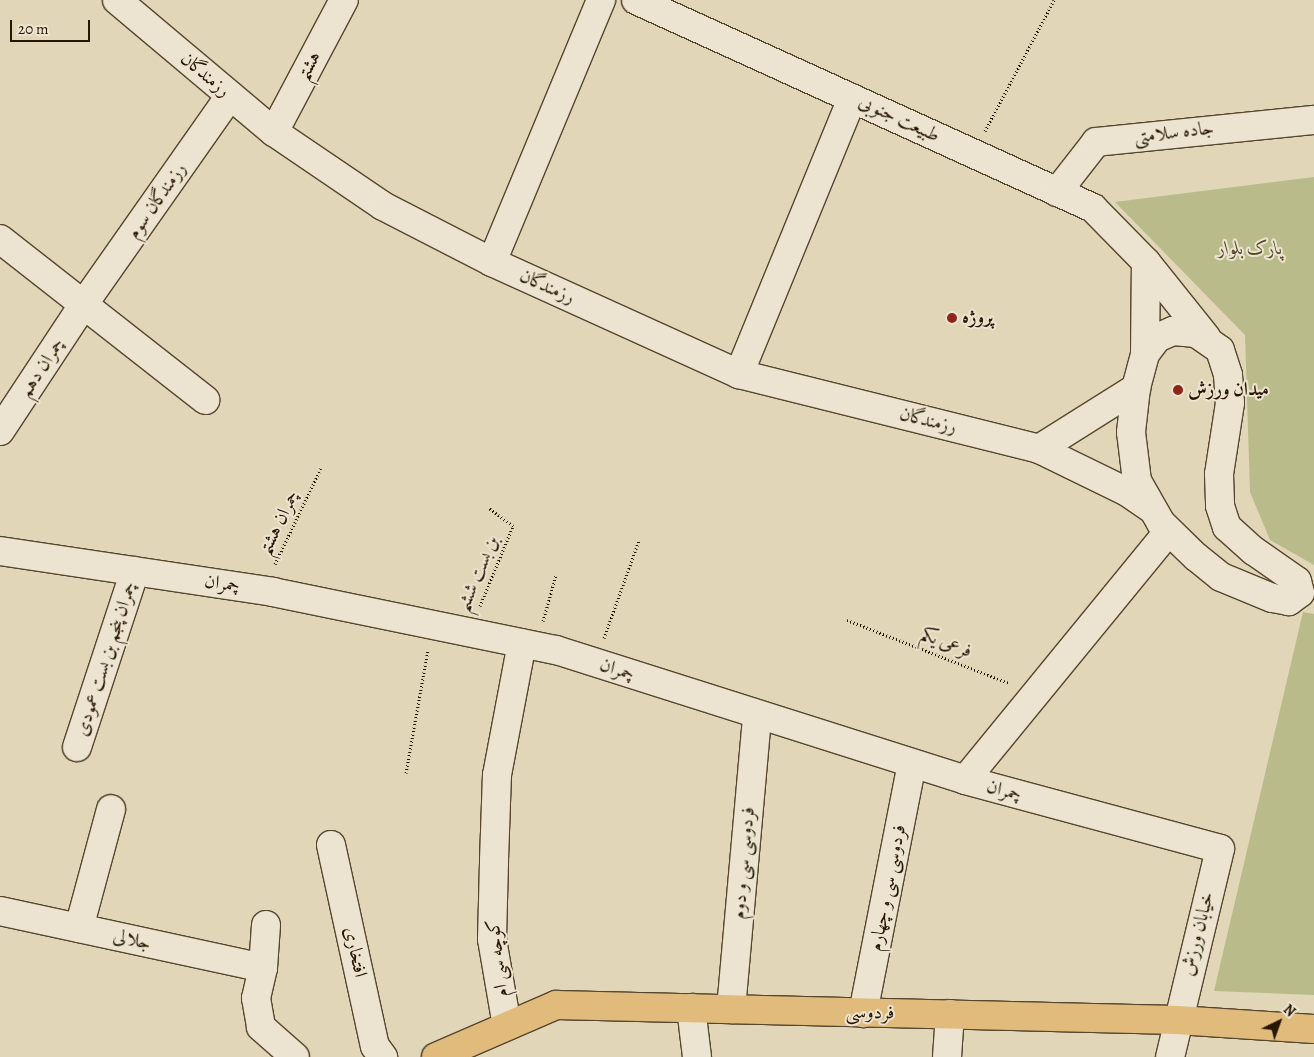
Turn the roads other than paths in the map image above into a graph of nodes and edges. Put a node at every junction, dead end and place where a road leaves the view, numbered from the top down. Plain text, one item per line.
1 (117, 0) edge
2 (344, 0) edge
3 (601, 0) edge
4 (636, 0) edge
5 (230, 96) junction
6 (852, 98) junction
7 (1314, 120) edge
8 (274, 132) junction
9 (1057, 192) junction
10 (0, 239) edge
11 (492, 262) junction
12 (1146, 262) junction
13 (83, 305) junction
14 (1206, 337) junction
15 (1145, 354) junction
16 (740, 374) junction
17 (1136, 388) junction
18 (205, 400) dead end
19 (0, 431) edge
20 (1039, 449) junction
21 (1152, 509) junction
22 (1168, 532) junction
23 (0, 551) edge
24 (135, 572) junction
25 (1307, 594) edge
26 (529, 644) junction
27 (757, 716) junction
28 (77, 747) dead end
29 (912, 764) junction
30 (965, 780) junction
31 (112, 809) dead end
32 (331, 845) dead end
33 (1220, 849) joint
34 (0, 911) edge
35 (266, 925) dead end
36 (79, 928) junction
37 (263, 968) junction
38 (691, 1008) junction
39 (730, 1009) junction
40 (863, 1013) junction
41 (950, 1014) junction
42 (1177, 1020) junction
43 (507, 1026) junction
44 (1314, 1029) edge
45 (465, 1051) edge
46 (295, 1057) edge
47 (383, 1057) edge
48 (436, 1057) edge
49 (697, 1057) edge
50 (946, 1057) edge
51 (1170, 1057) edge

1 - 5 street, رزمندگان
2 - 8 street, هشتم
3 - 11 street
4 - 6 street, طبیعت جنوبی
5 - 8 street, رزمندگان
5 - 13 street, رزمندگان سوم
6 - 9 street, طبیعت جنوبی
6 - 16 street
7 - 9 street, جاده سلامتی
8 - 11 street, رزمندگان
9 - 12 street, طبیعت جنوبی
10 - 13 street
11 - 16 street, رزمندگان
12 - 14 street, طبیعت جنوبی
12 - 15 street
13 - 18 street
13 - 19 street, چمران دهم
14 - 15 street
14 - 25 street
15 - 17 street
16 - 20 street, رزمندگان
17 - 20 street
17 - 21 street
20 - 21 street, رزمندگان
21 - 22 street
22 - 25 street
22 - 30 street
23 - 24 street, چمران
24 - 26 street, چمران
24 - 28 street, چمران پنجم بن بست عمودی
26 - 27 street, چمران
26 - 43 street, کوچه سی ام
27 - 29 street, چمران
27 - 39 street, فردوسی سی و دوم
29 - 30 street, چمران
29 - 40 street, فردوسی سی و چهارم
30 - 33 street, چمران
31 - 36 street
32 - 47 street, افتخاری
33 - 42 street, خیابان ورزش
34 - 36 street, جلالی
35 - 37 street
36 - 37 street, جلالی
37 - 46 street
38 - 39 main road, فردوسی
38 - 43 main road, فردوسی
38 - 49 street
39 - 40 main road, فردوسی
40 - 41 main road, فردوسی
41 - 42 main road, فردوسی
41 - 50 street
42 - 44 main road, فردوسی
42 - 51 street, خیابان ورزش
43 - 45 main road, فردوسی
45 - 48 main road, فردوسی

